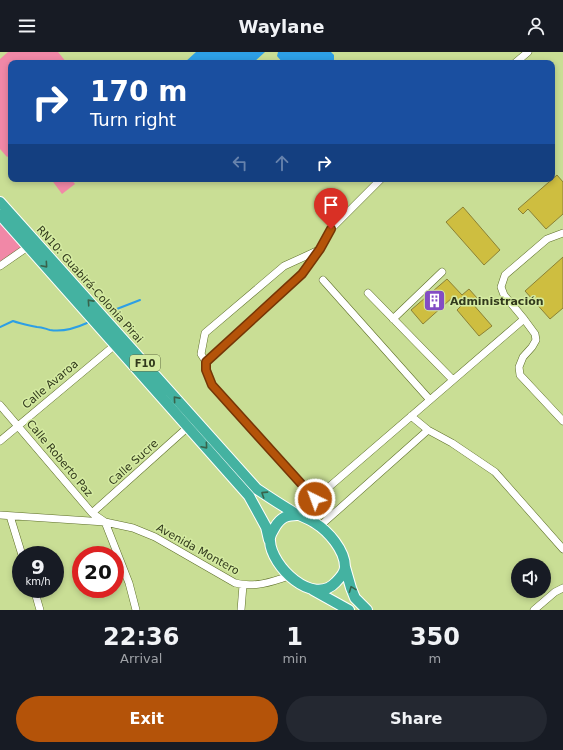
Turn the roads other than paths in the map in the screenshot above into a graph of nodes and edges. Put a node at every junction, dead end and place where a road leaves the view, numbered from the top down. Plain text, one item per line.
1 (528, 52) edge
2 (518, 60) edge
3 (378, 182) edge
4 (0, 202) edge
5 (0, 214) edge
6 (563, 233) edge
7 (29, 246) junction
8 (320, 249) junction
9 (0, 266) edge
10 (442, 272) dead end
11 (323, 280) dead end
12 (368, 293) dead end
13 (524, 318) junction
14 (393, 319) junction
15 (115, 344) junction
16 (206, 362) junction
17 (453, 380) junction
18 (430, 400) junction
19 (0, 405) edge
20 (411, 416) junction
21 (563, 421) edge
22 (18, 425) junction
23 (188, 427) junction
24 (428, 430) junction
25 (0, 441) edge
26 (315, 499) junction
27 (92, 513) junction
28 (0, 515) edge
29 (299, 515) junction
30 (10, 516) junction
31 (105, 522) junction
32 (320, 526) junction
33 (269, 540) junction
34 (19, 546) edge
35 (563, 550) edge
36 (345, 567) junction
37 (290, 576) junction
38 (243, 585) junction
39 (563, 588) edge
40 (312, 589) junction
41 (37, 598) edge
42 (40, 610) edge
43 (136, 610) edge
44 (241, 610) edge
45 (349, 610) edge
46 (367, 610) edge
47 (534, 610) edge

1 - 2 street
3 - 8 street
29 -> 4 highway, RN10: Guabirá-Colonia Pirai / F10
5 - 7 highway, RN10: Guabirá-Colonia Pirai / F10
6 - 13 street
7 - 9 street
7 -> 15 highway, RN10: Guabirá-Colonia Pirai / F10
8 - 16 street
8 - 16 street
10 - 14 street
11 - 18 street
12 - 14 street
13 - 17 street
13 - 21 street
14 - 17 street
15 - 22 street, Calle Avaroa
15 - 23 highway, RN10: Guabirá-Colonia Pirai / F10
16 - 26 street
17 - 18 street
18 - 20 street
19 - 22 street, Calle Roberto Paz
20 - 24 street
20 - 26 street
22 - 25 street, Calle Avaroa
22 - 27 street, Calle Roberto Paz
23 - 27 street, Calle Sucre
23 -> 33 highway, RN10: Guabirá-Colonia Pirai / F10
24 - 32 street
24 - 35 street
26 - 29 street
27 - 31 street, Calle Roberto Paz
28 - 30 street, Avenida Montero
29 - 32 highway, F10
29 - 33 highway
30 - 31 street, Avenida Montero
30 - 34 street
31 - 38 street, Avenida Montero
31 - 43 street
32 - 36 highway, F10
33 - 37 highway, F10
36 - 40 highway
46 -> 36 highway, F10
37 - 38 street, Avenida Montero
37 - 40 highway, F10
38 - 44 street
39 - 47 street
40 - 45 highway, F10
41 - 42 street

